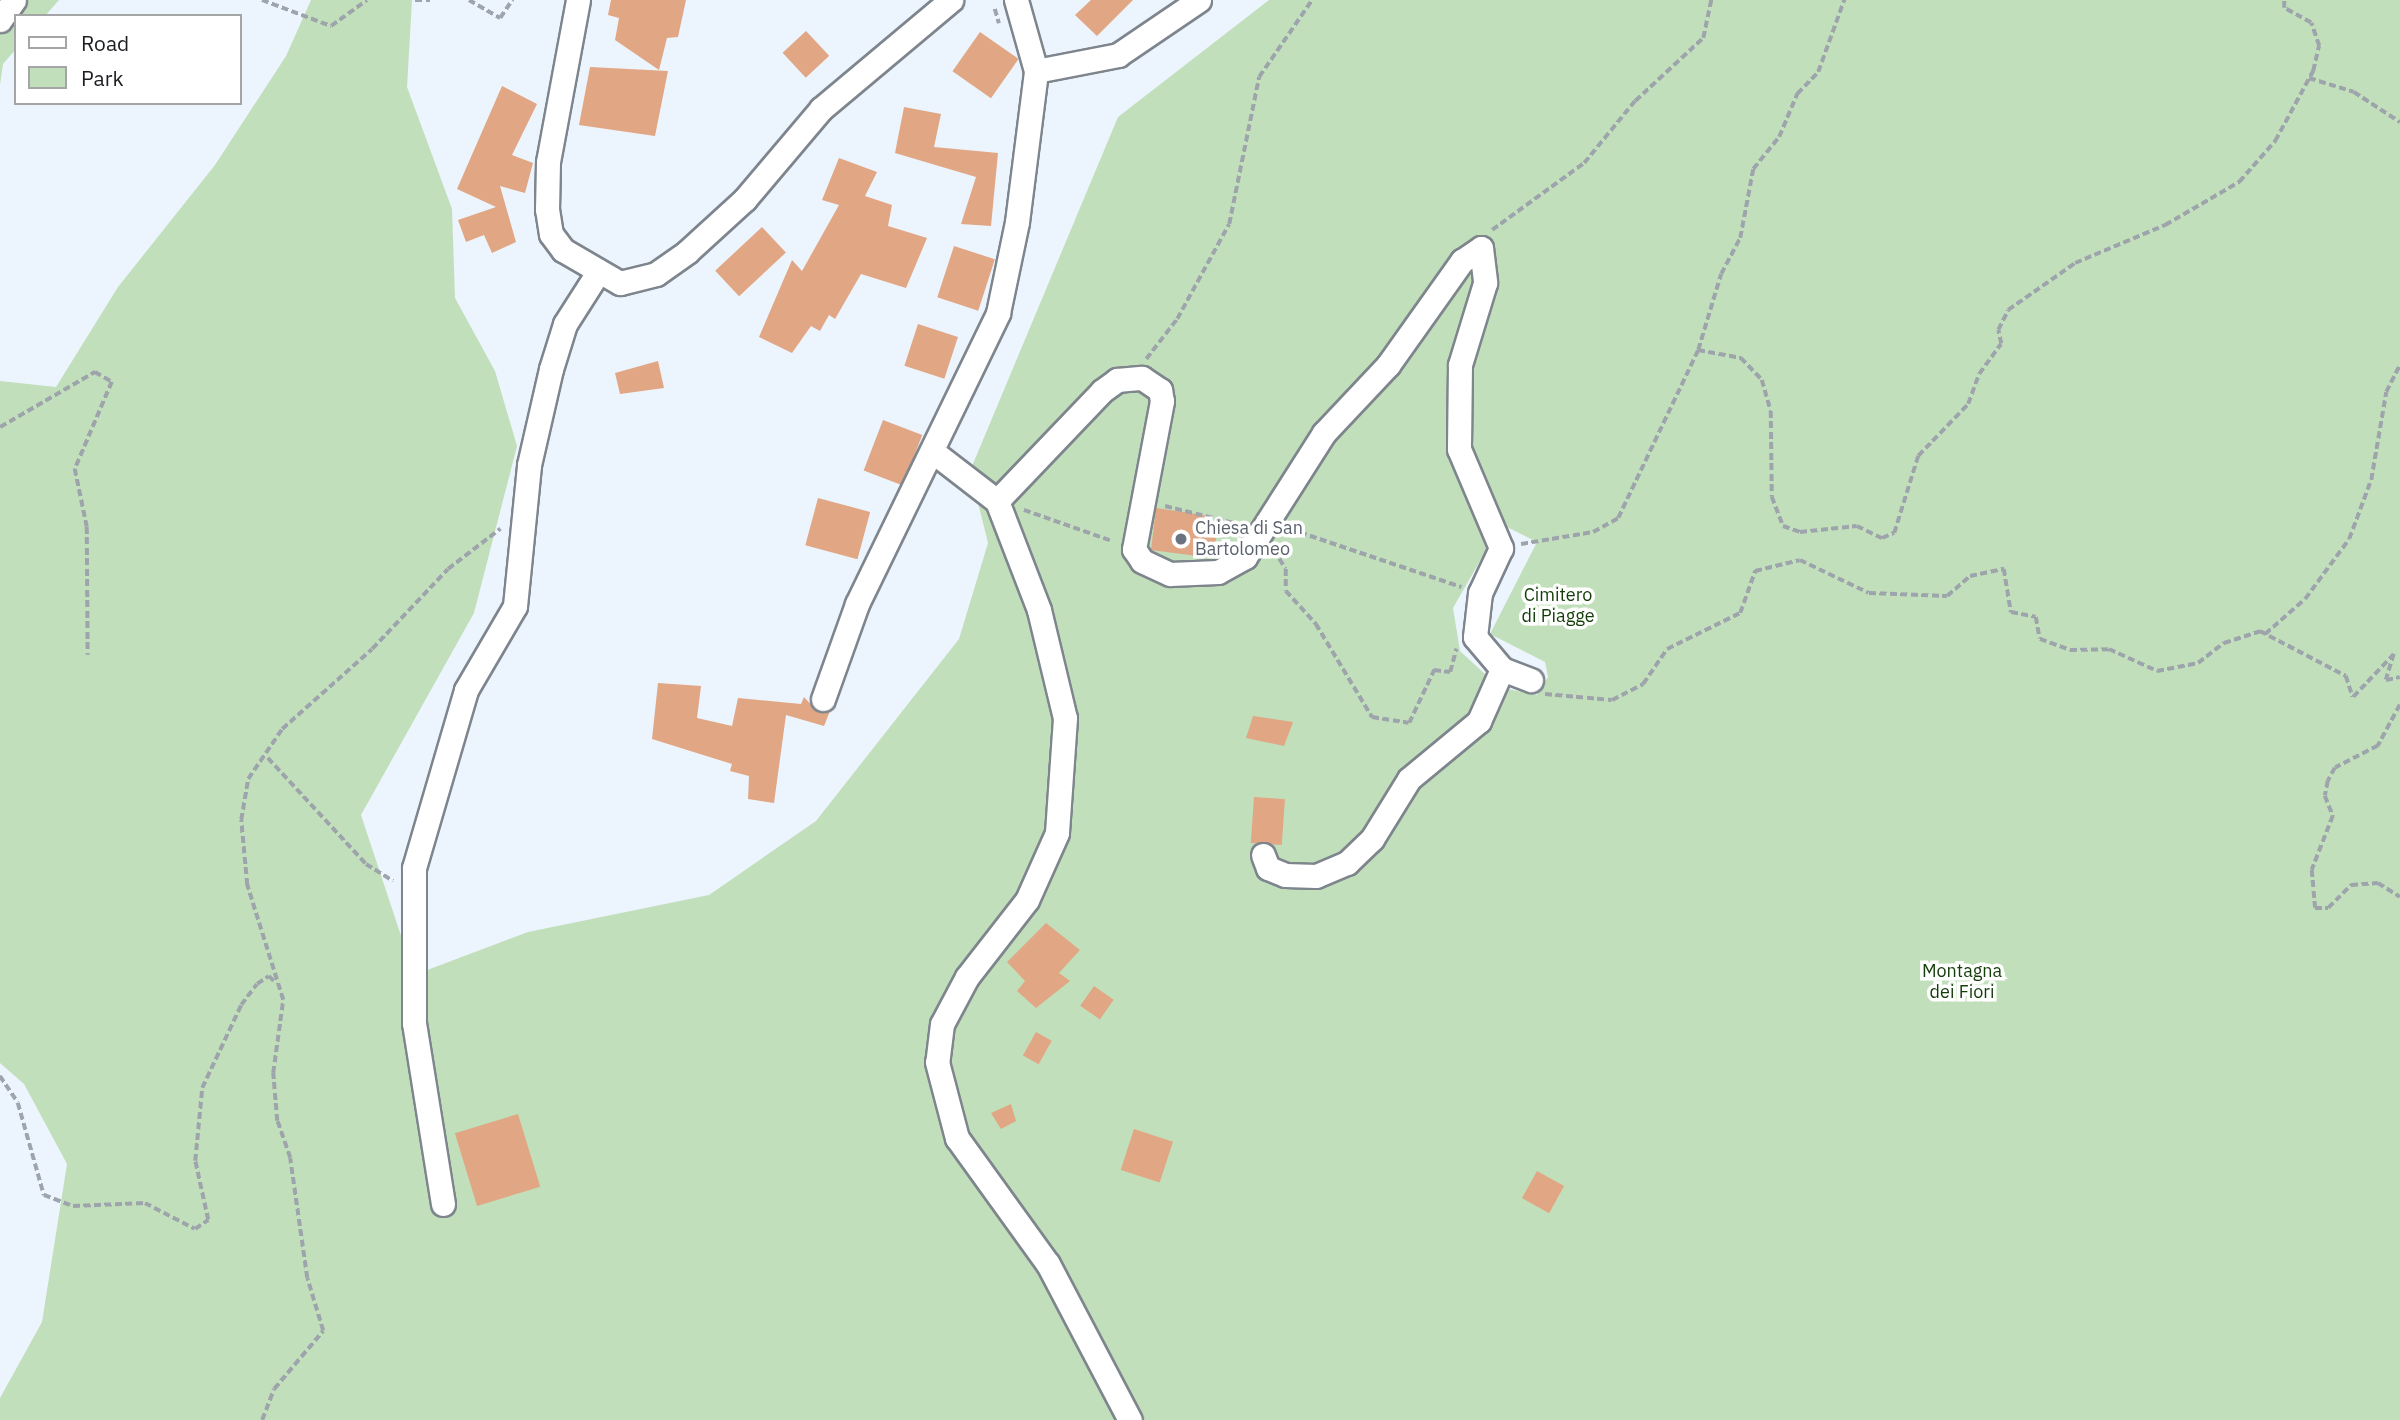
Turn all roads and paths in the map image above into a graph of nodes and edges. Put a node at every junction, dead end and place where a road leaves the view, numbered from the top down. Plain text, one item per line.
1 (14, 0) edge
2 (262, 0) edge
3 (367, 0) edge
4 (415, 0) edge
5 (430, 0) edge
6 (469, 0) edge
7 (512, 0) edge
8 (578, 0) edge
9 (951, 0) edge
10 (1016, 0) edge
11 (1199, 0) edge
12 (1312, 0) edge
13 (1711, 0) edge
14 (1844, 0) edge
15 (2284, 0) edge
16 (0, 20) edge
17 (1035, 71) junction
18 (2309, 78) junction
19 (2400, 121) edge
20 (1481, 248) junction
21 (597, 274) junction
22 (1698, 349) junction
23 (2400, 364) edge
24 (1132, 377) junction
25 (0, 427) edge
26 (932, 451) junction
27 (1139, 500) junction
28 (997, 501) junction
29 (526, 507) junction
30 (1255, 540) junction
31 (1501, 548) junction
32 (1134, 549) junction
33 (1480, 593) junction
34 (1476, 631) junction
35 (2265, 634) junction
36 (88, 656) dead end
37 (1502, 669) junction
38 (2400, 677) edge
39 (1531, 680) joint
40 (823, 699) dead end
41 (2400, 705) edge
42 (268, 758) junction
43 (1264, 855) dead end
44 (415, 880) junction
45 (2400, 897) edge
46 (277, 982) junction
47 (0, 1076) edge
48 (443, 1204) dead end
49 (262, 1420) edge
50 (1130, 1420) edge

1 - 16 street
2 - 3 path
4 - 5 path
6 - 7 path
8 - 21 street
9 - 21 street
10 - 17 street
11 - 17 street
12 - 24 path
13 - 20 path
14 - 22 path
15 - 18 path
17 - 26 street
18 - 19 path
18 - 22 path
20 - 30 street
20 - 31 street
21 - 29 street
22 - 31 path
23 - 35 path
24 - 27 street
24 - 28 street
25 - 36 path
26 - 28 street
26 - 40 street
27 - 30 path
27 - 32 street
28 - 32 path
28 - 50 street
29 - 42 path
29 - 44 street
30 - 32 street
30 - 33 path
30 - 34 path
31 - 33 street
33 - 34 street
34 - 37 street
35 - 38 path
35 - 39 path
37 - 39 street
37 - 43 street
41 - 45 path
42 - 44 path
42 - 46 path
44 - 48 street
46 - 47 path
46 - 49 path

